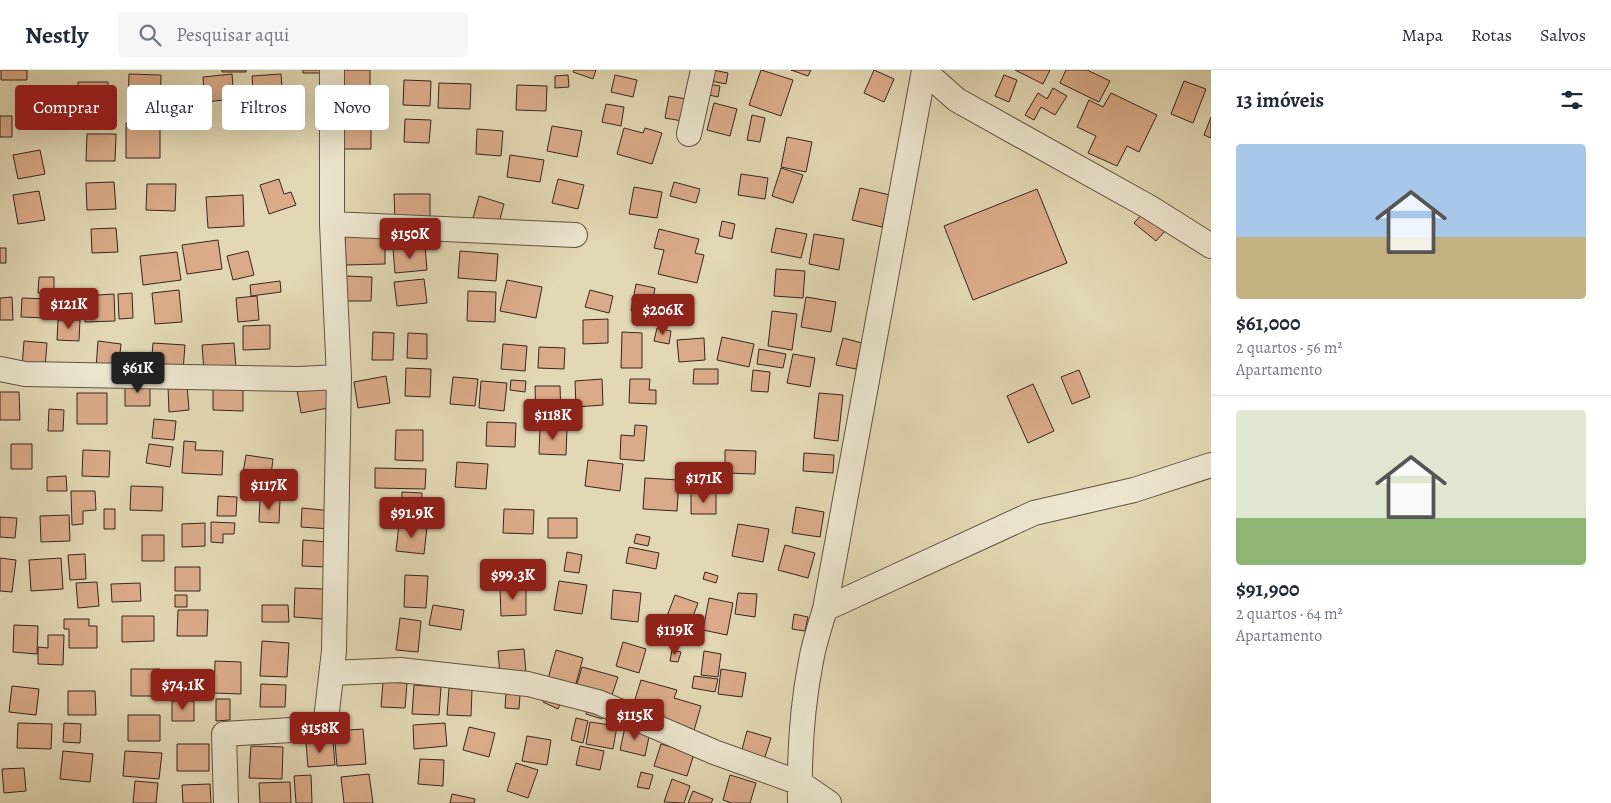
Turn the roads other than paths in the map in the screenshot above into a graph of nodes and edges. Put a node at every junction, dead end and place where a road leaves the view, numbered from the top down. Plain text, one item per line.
1 (332, 70) edge
2 (703, 70) edge
3 (924, 71) edge
4 (689, 134) dead end
5 (332, 224) junction
6 (574, 235) dead end
7 (1211, 246) edge
8 (0, 369) edge
9 (339, 377) junction
10 (1211, 465) edge
11 (825, 609) junction
12 (332, 672) junction
13 (800, 793) edge
14 (226, 803) edge
15 (829, 803) edge

1 - 5 street
2 - 4 street
3 - 7 street
3 - 11 street
5 - 6 street
5 - 9 street
8 - 9 street
9 - 12 street
10 - 11 street
11 - 13 street
12 - 13 street
12 - 14 street
13 - 15 street

